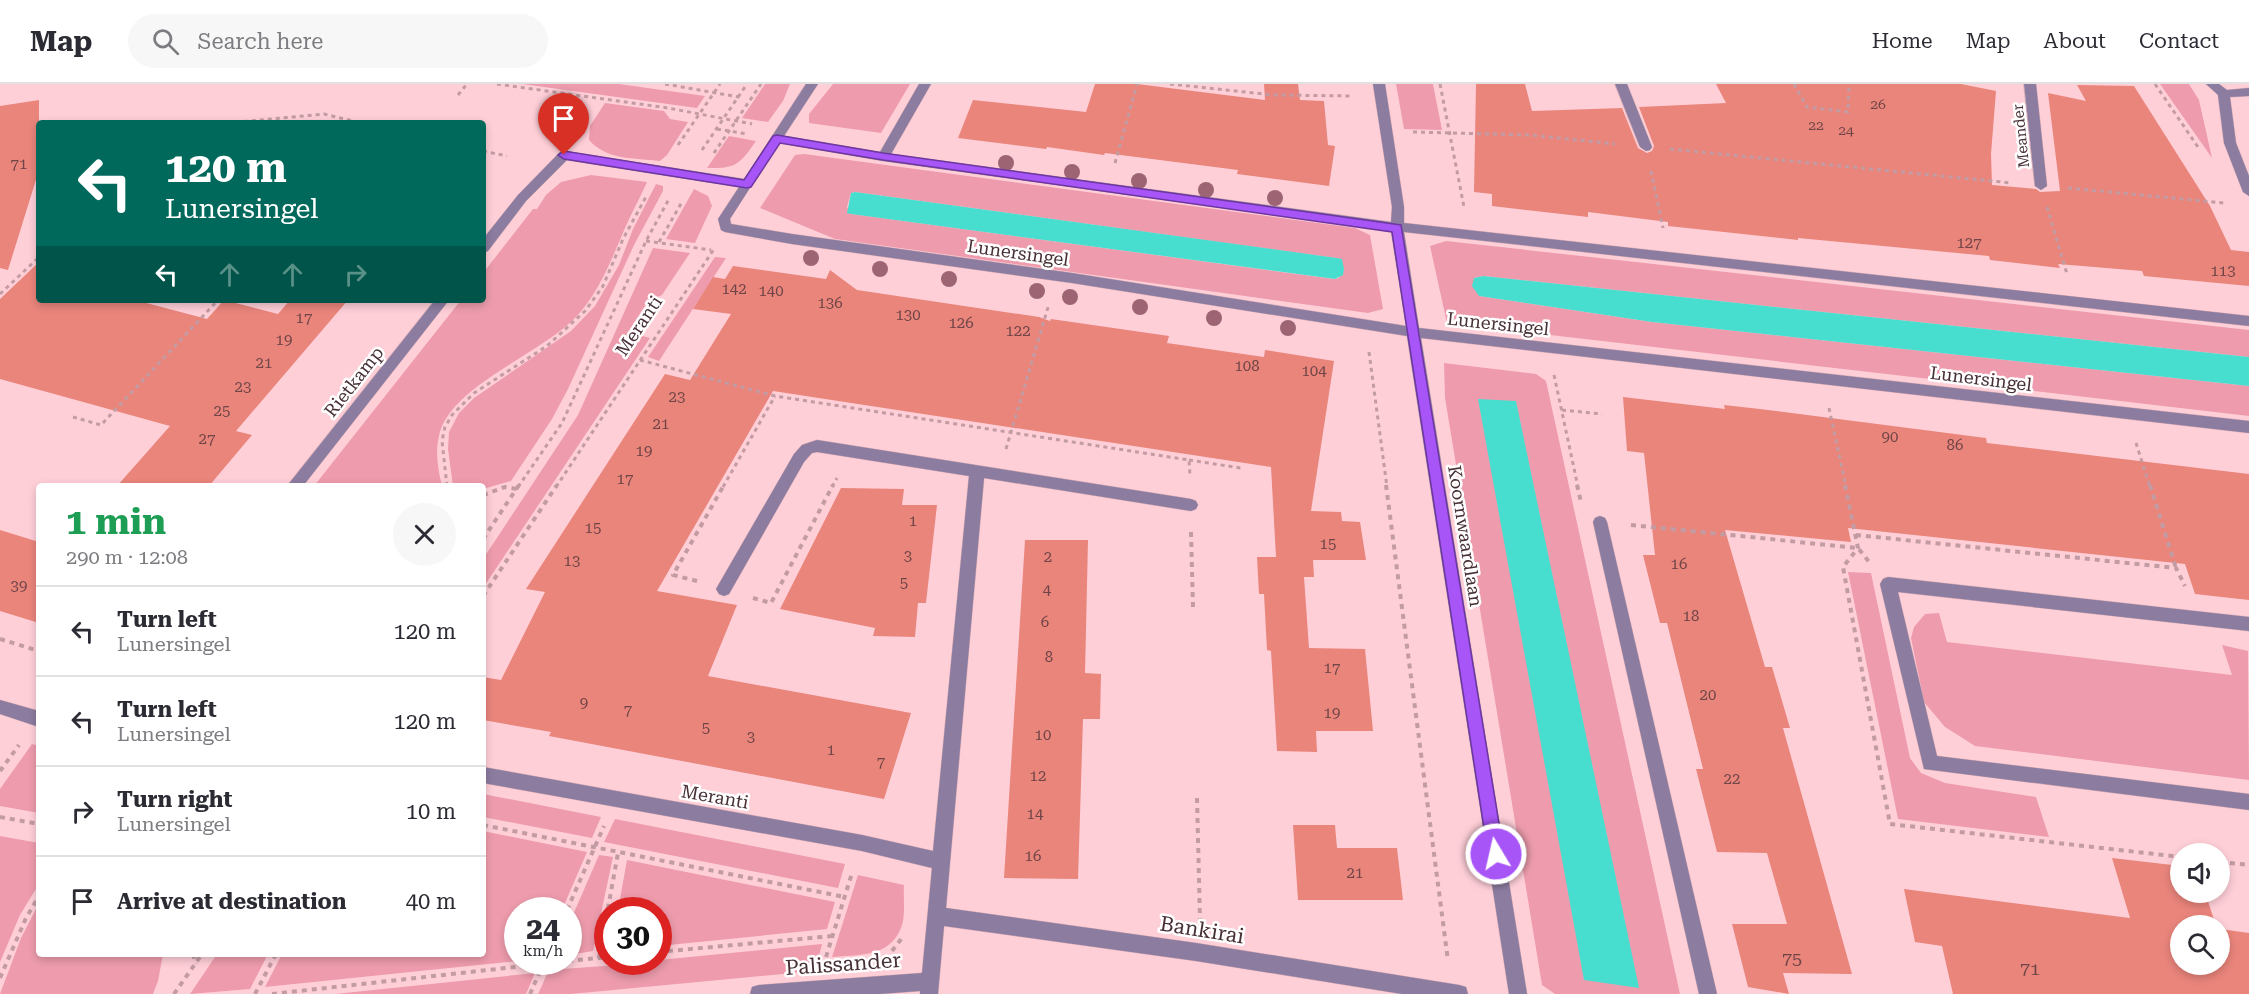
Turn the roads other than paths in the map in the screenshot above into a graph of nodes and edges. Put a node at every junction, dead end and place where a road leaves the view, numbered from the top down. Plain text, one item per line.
1 (812, 84) edge
2 (925, 84) edge
3 (1621, 84) edge
4 (2030, 84) edge
5 (2211, 84) edge
6 (1380, 90) edge
7 (2249, 92) edge
8 (2224, 94) junction
9 (777, 139) junction
10 (1646, 147) road end
11 (883, 157) junction
12 (747, 184) junction
13 (2041, 186) road end
14 (2249, 192) edge
15 (1397, 228) junction
16 (486, 244) edge
17 (440, 303) edge
18 (2249, 321) edge
19 (1413, 332) junction
20 (2249, 427) edge
21 (977, 472) junction
22 (296, 483) edge
23 (1191, 506) dead end
24 (1600, 522) road end
25 (724, 589) dead end
26 (2249, 624) edge
27 (0, 707) edge
28 (36, 718) edge
29 (486, 776) edge
30 (2249, 802) edge
31 (940, 861) junction
32 (938, 915) junction
33 (930, 987) edge
34 (1455, 993) edge
35 (759, 994) edge
36 (1518, 994) edge
37 (1708, 994) edge

1 - 9 street
2 - 11 street
3 - 10 street
4 - 13 street, Meander
5 - 8 street
6 - 15 street, Koornwaardlaan
7 - 8 street
8 - 14 street
9 - 11 street
9 - 12 street
11 - 15 street
12 - 16 street
12 - 19 street, Lunersingel
15 - 18 street
15 - 19 street, Koornwaardlaan
17 - 22 street, Rietkamp
19 - 20 street, Lunersingel
19 - 36 street, Koornwaardlaan
21 - 23 street
21 - 25 street
21 - 31 street
24 - 37 street
26 - 30 street
27 - 28 street
29 - 31 street, Meranti
31 - 32 street
32 - 33 street
32 - 34 street, Bankirai
33 - 35 street, Palissander

